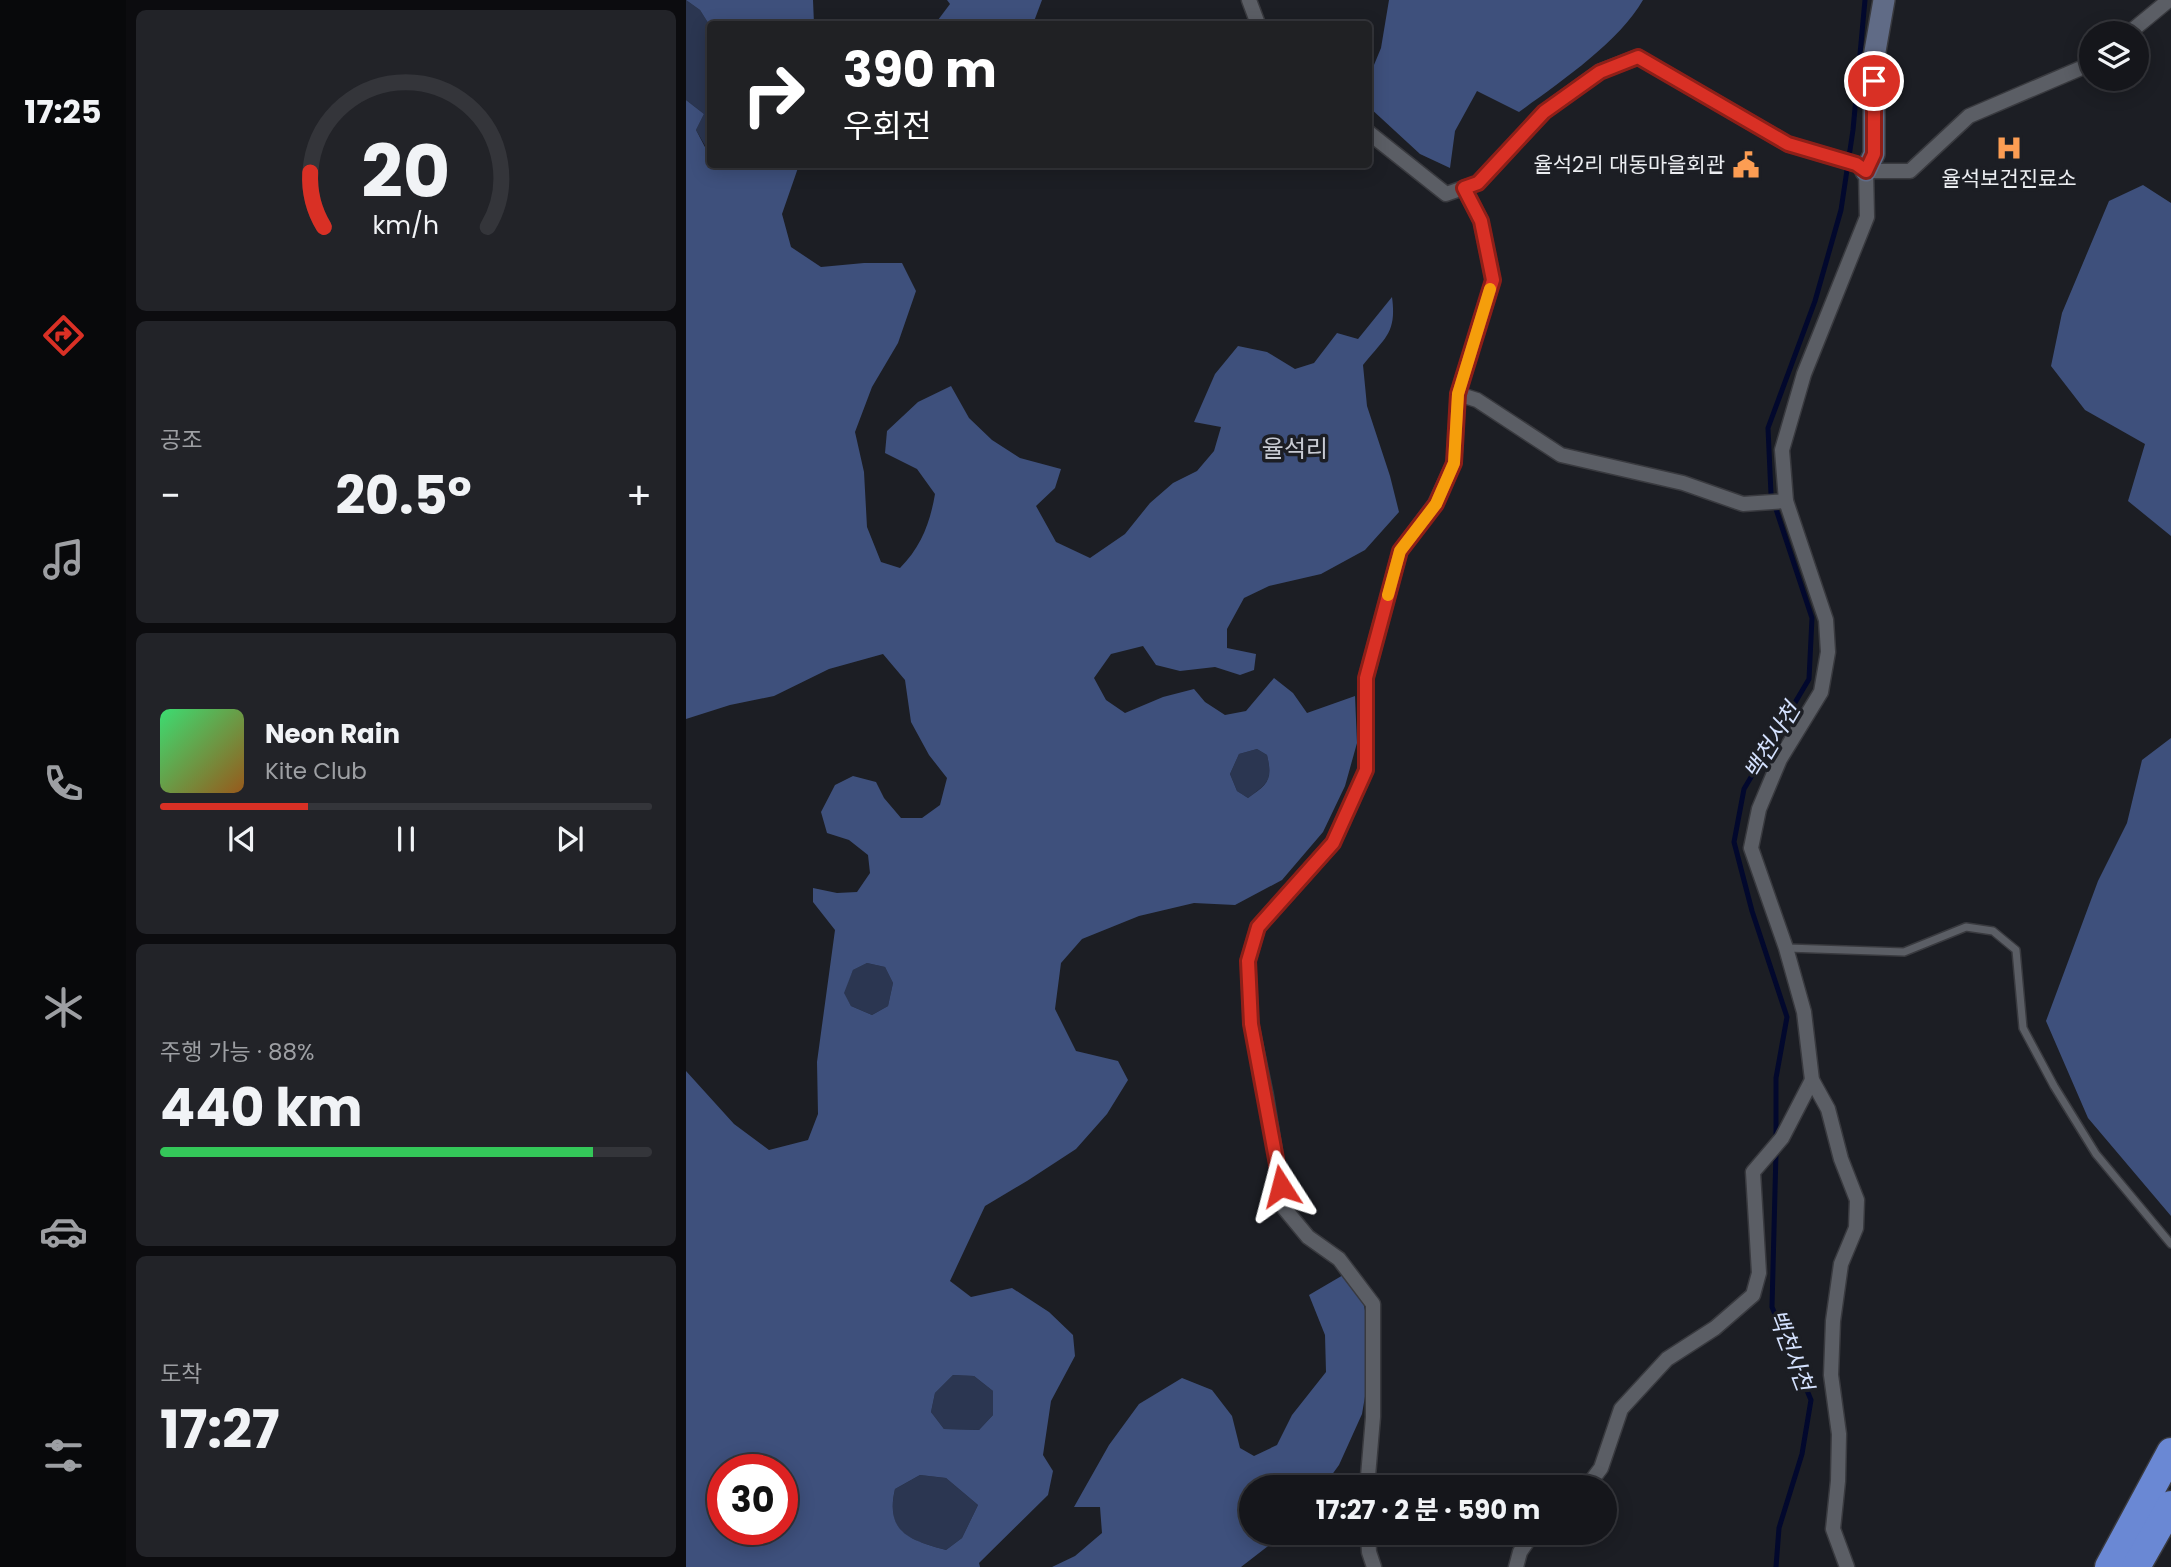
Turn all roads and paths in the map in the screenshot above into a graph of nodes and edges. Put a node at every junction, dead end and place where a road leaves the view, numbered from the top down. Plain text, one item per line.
1 (1250, 0) edge
2 (1884, 0) edge
3 (2169, 0) edge
4 (1257, 21) edge
5 (2144, 21) edge
6 (2079, 67) edge
7 (1372, 135) edge
8 (1861, 167) junction
9 (1464, 188) junction
10 (1458, 394) junction
11 (1784, 502) junction
12 (1786, 948) junction
13 (1812, 1080) junction
14 (2171, 1244) edge
15 (2171, 1452) edge
16 (1368, 1475) edge
17 (1596, 1475) edge
18 (2168, 1511) edge
19 (1369, 1545) edge
20 (1525, 1545) edge
21 (1374, 1567) edge
22 (1516, 1567) edge
23 (1847, 1567) edge
24 (2109, 1567) edge
25 (2136, 1567) edge
26 (2148, 1567) edge

1 - 4 street
2 - 8 street
3 - 5 street
6 - 8 street
7 - 9 street
8 - 9 street
8 - 11 street
9 - 10 street
10 - 11 street
10 - 16 street
11 - 12 street
12 - 13 street
12 - 14 lane
13 - 17 street
13 - 23 street
15 - 24 highway
18 - 25 highway
18 - 26 highway
19 - 21 street
20 - 22 street

